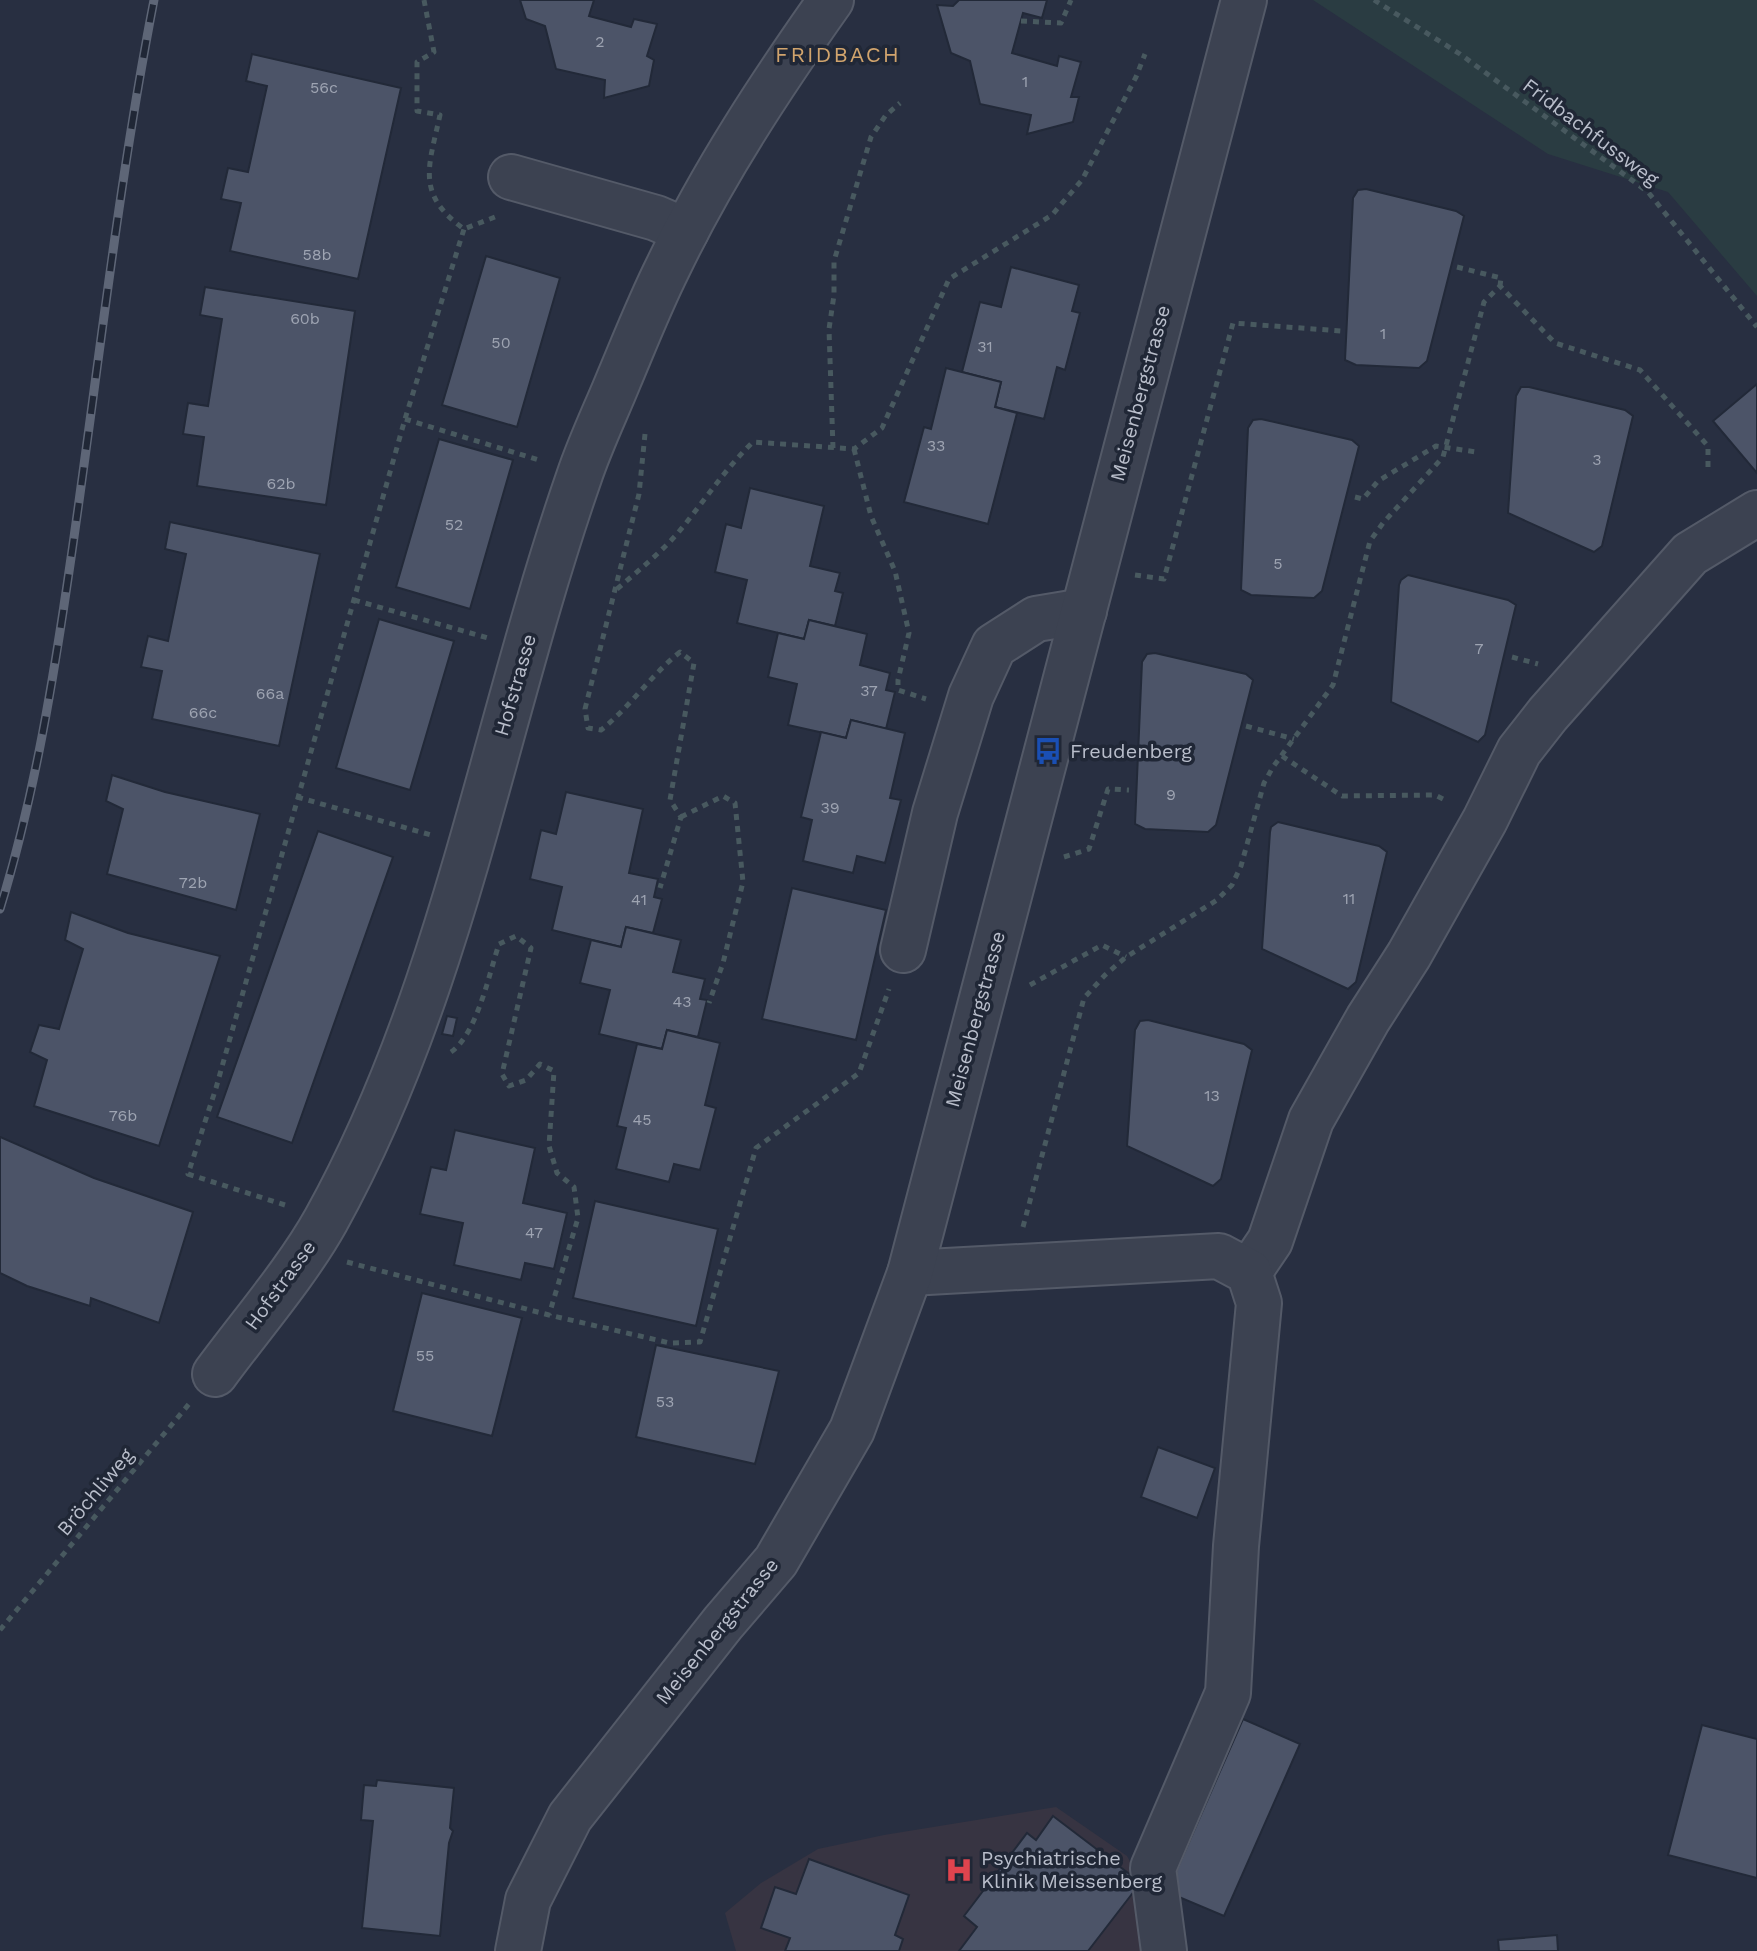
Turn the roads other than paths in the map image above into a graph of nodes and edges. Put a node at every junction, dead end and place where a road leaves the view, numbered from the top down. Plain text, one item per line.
1 (831, 0) edge
2 (1244, 0) edge
3 (511, 177) dead end
4 (686, 231) junction
5 (1757, 513) edge
6 (1090, 590) junction
7 (903, 950) road end
8 (1249, 1272) junction
9 (910, 1273) junction
10 (215, 1374) road end
11 (518, 1951) edge
12 (1164, 1951) edge

1 - 4 street, Hofstrasse
2 - 6 street, Meisenbergstrasse
3 - 4 street
4 - 10 street, Hofstrasse
5 - 8 street
6 - 7 street
6 - 9 street, Meisenbergstrasse
8 - 9 street
8 - 12 street
9 - 11 street, Meisenbergstrasse

